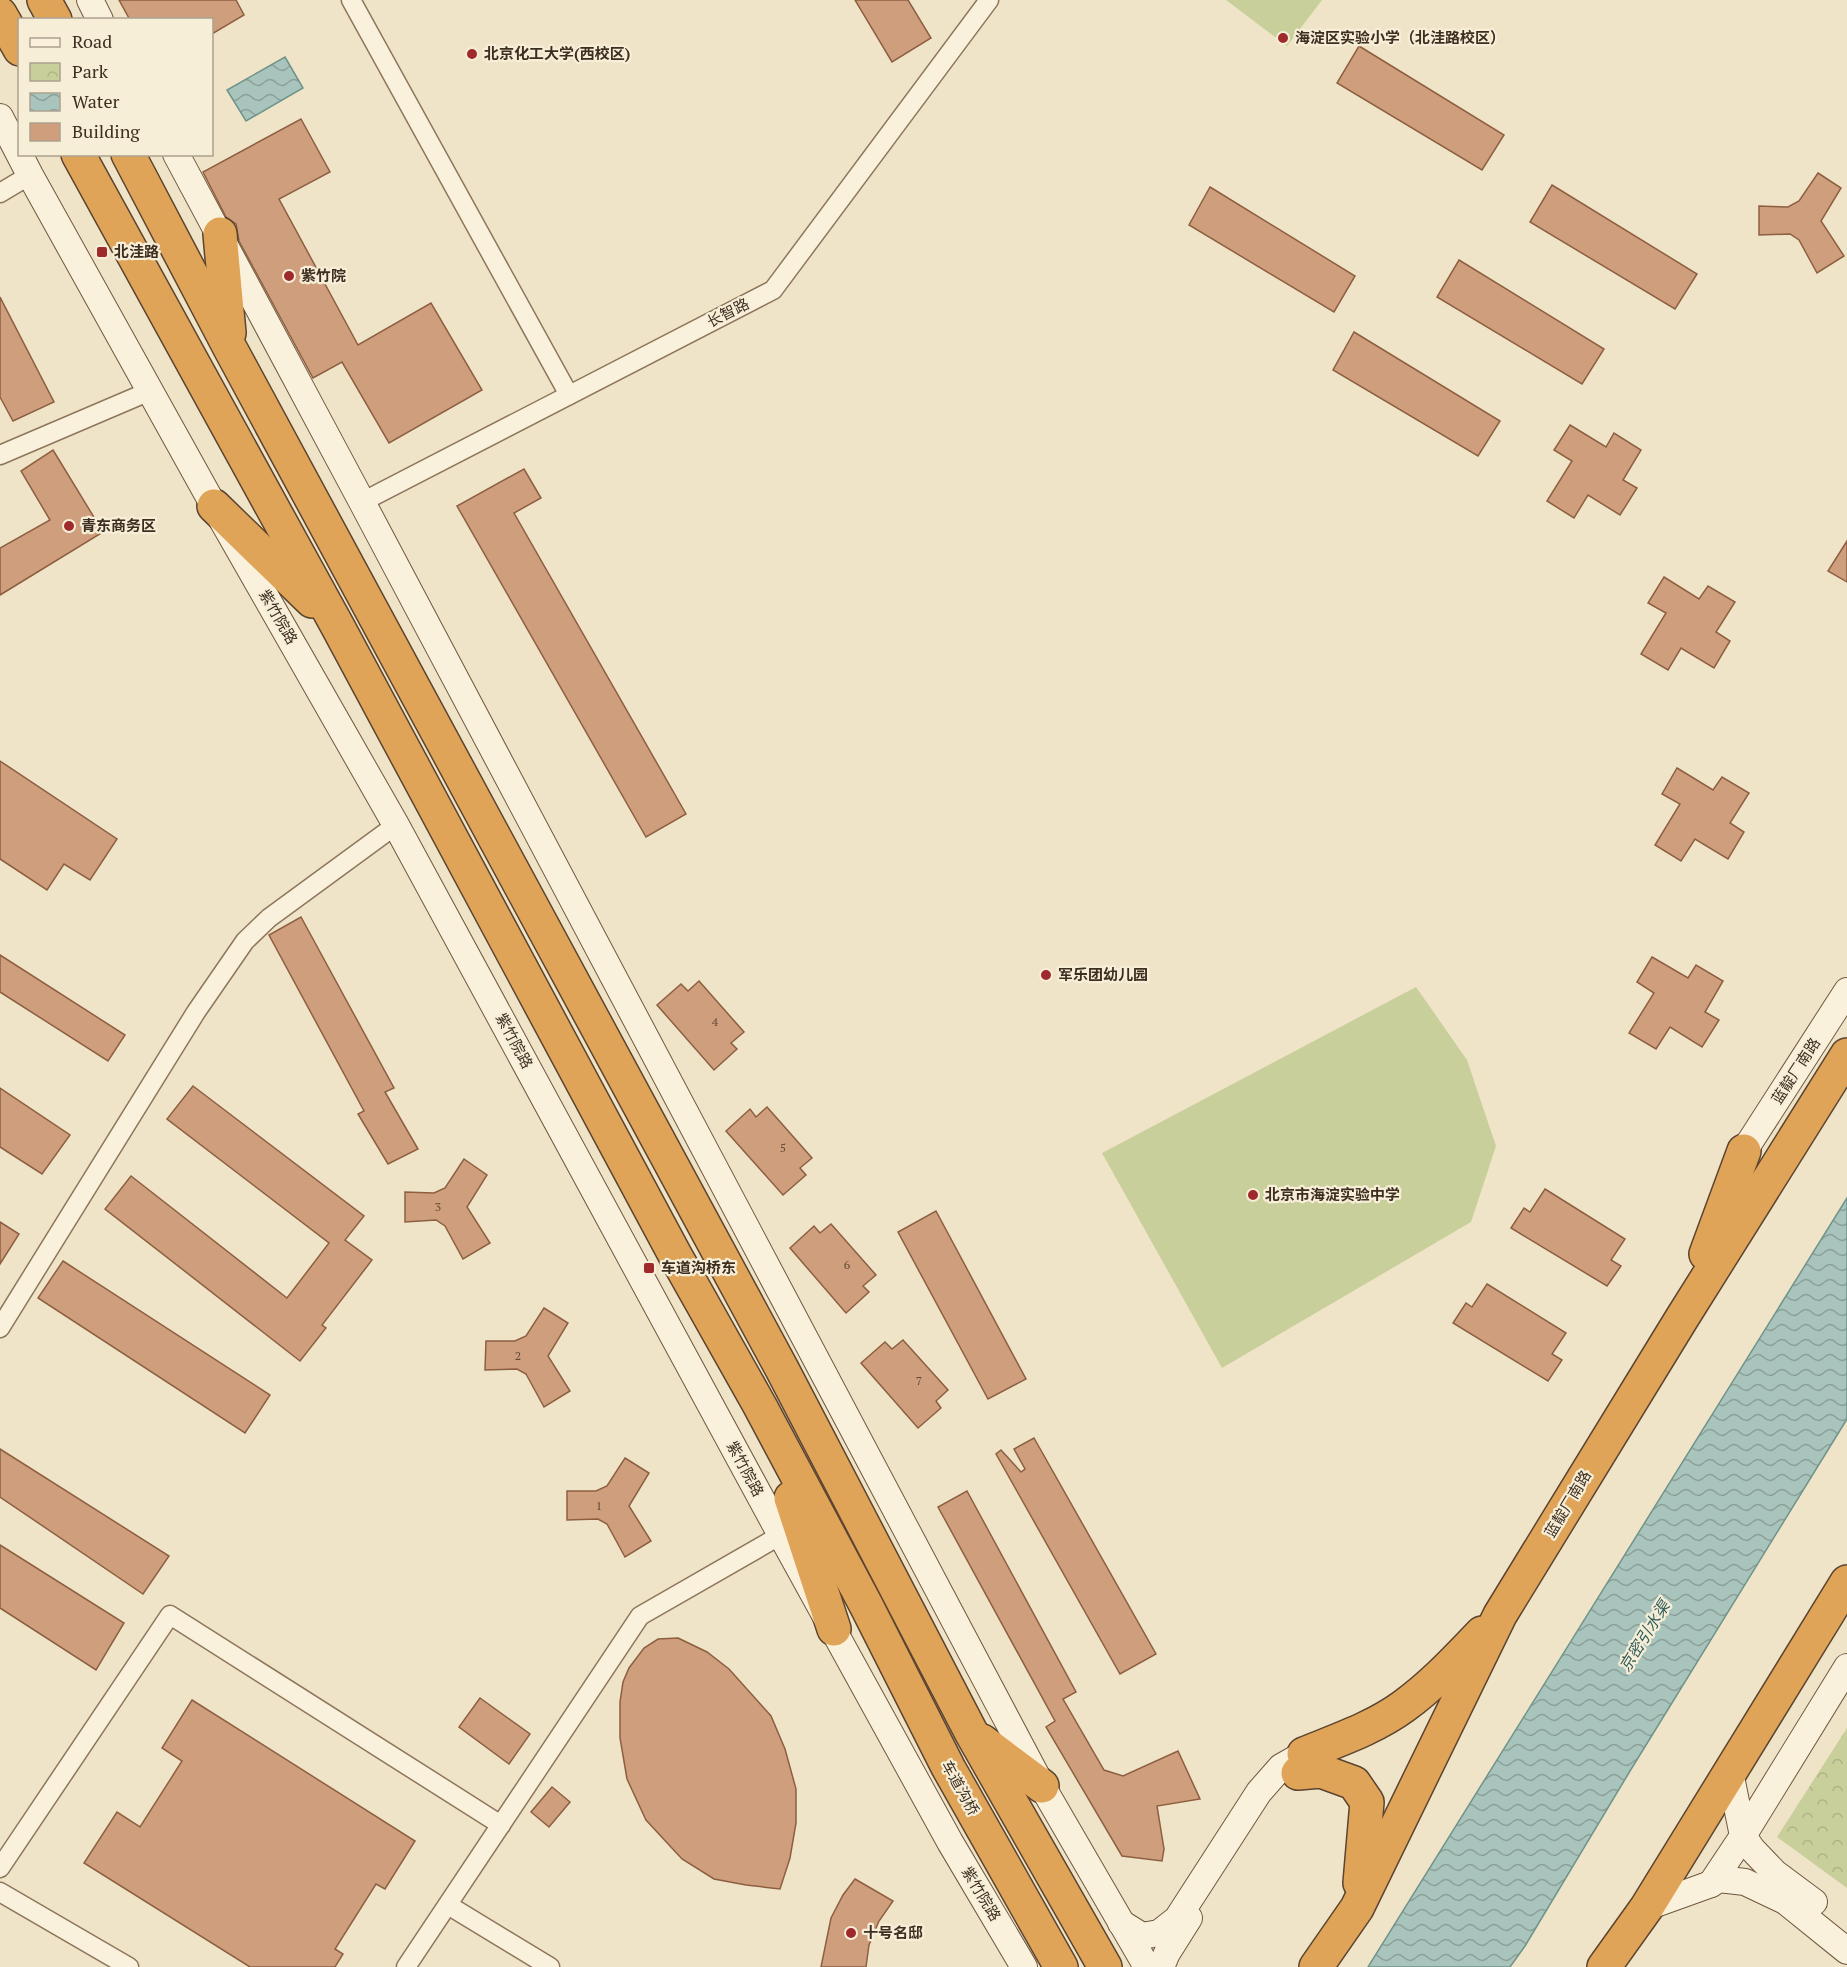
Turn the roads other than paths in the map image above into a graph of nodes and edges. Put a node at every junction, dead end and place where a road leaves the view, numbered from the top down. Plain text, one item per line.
1 (44, 0) edge
2 (90, 0) edge
3 (351, 0) edge
4 (989, 0) edge
5 (0, 14) edge
6 (54, 18) edge
7 (99, 18) edge
8 (18, 46) edge
9 (0, 117) edge
10 (18, 152) edge
11 (20, 156) edge
12 (79, 156) edge
13 (129, 156) edge
14 (177, 156) edge
15 (30, 175) junction
16 (0, 193) edge
17 (220, 234) junction
18 (231, 350) junction
19 (150, 391) junction
20 (568, 395) junction
21 (0, 455) edge
22 (362, 502) junction
23 (214, 506) junction
24 (338, 627) junction
25 (396, 825) junction
26 (1847, 991) edge
27 (1847, 1055) edge
28 (1744, 1151) joint
29 (1682, 1318) junction
30 (0, 1329) edge
31 (760, 1406) junction
32 (781, 1535) junction
33 (1847, 1582) edge
34 (1500, 1615) junction
35 (834, 1629) junction
36 (1847, 1667) edge
37 (971, 1732) junction
38 (1301, 1763) junction
39 (1730, 1772) junction
40 (1042, 1786) junction
41 (501, 1825) junction
42 (1743, 1836) junction
43 (1220, 1862) junction
44 (0, 1868) edge
45 (1711, 1884) junction
46 (0, 1892) edge
47 (448, 1905) junction
48 (1647, 1907) junction
49 (1357, 1908) junction
50 (1121, 1923) junction
51 (1847, 1929) edge
52 (1847, 1951) edge
53 (129, 1967) edge
54 (406, 1967) edge
55 (550, 1967) edge
56 (1024, 1967) edge
57 (1060, 1967) edge
58 (1105, 1967) edge
59 (1147, 1967) edge
60 (1161, 1967) edge
61 (1316, 1967) edge
62 (1604, 1967) edge

1 - 6 highway
2 - 7 street
3 - 20 street
4 - 20 street, 长智路
5 - 8 highway
9 - 10 street, 紫竹院路
11 - 15 street, 紫竹院路
12 - 24 highway
13 - 18 highway
14 - 17 street
15 - 16 street
15 - 19 street, 紫竹院路
17 - 18 highway
17 - 22 street
18 - 37 highway
19 - 21 street
19 - 23 street, 紫竹院路
20 - 22 street, 长智路
22 - 40 street
23 - 24 highway
23 - 25 street, 紫竹院路
24 - 31 highway
25 - 30 street
25 - 32 street, 紫竹院路
26 - 28 street, 蓝靛厂南路
27 - 29 highway, 蓝靛厂南路
28 - 29 highway
29 - 34 highway, 蓝靛厂南路
31 - 35 highway
31 - 57 highway, 车道沟桥
32 - 35 street, 紫竹院路
32 - 41 street
33 - 39 highway
34 - 38 highway
34 - 49 highway, 蓝靛厂南路
35 - 56 street, 紫竹院路
36 - 42 street
37 - 40 highway
37 - 58 highway
38 - 43 street
38 - 49 highway
39 - 42 street
39 - 48 highway
40 - 50 street
41 - 44 street
41 - 47 street
42 - 45 street
42 - 51 street
43 - 50 street
43 - 60 street
45 - 48 street
45 - 52 street
46 - 53 street
47 - 54 street
47 - 55 street
48 - 62 highway
49 - 61 highway, 蓝靛厂南路
50 - 59 street

